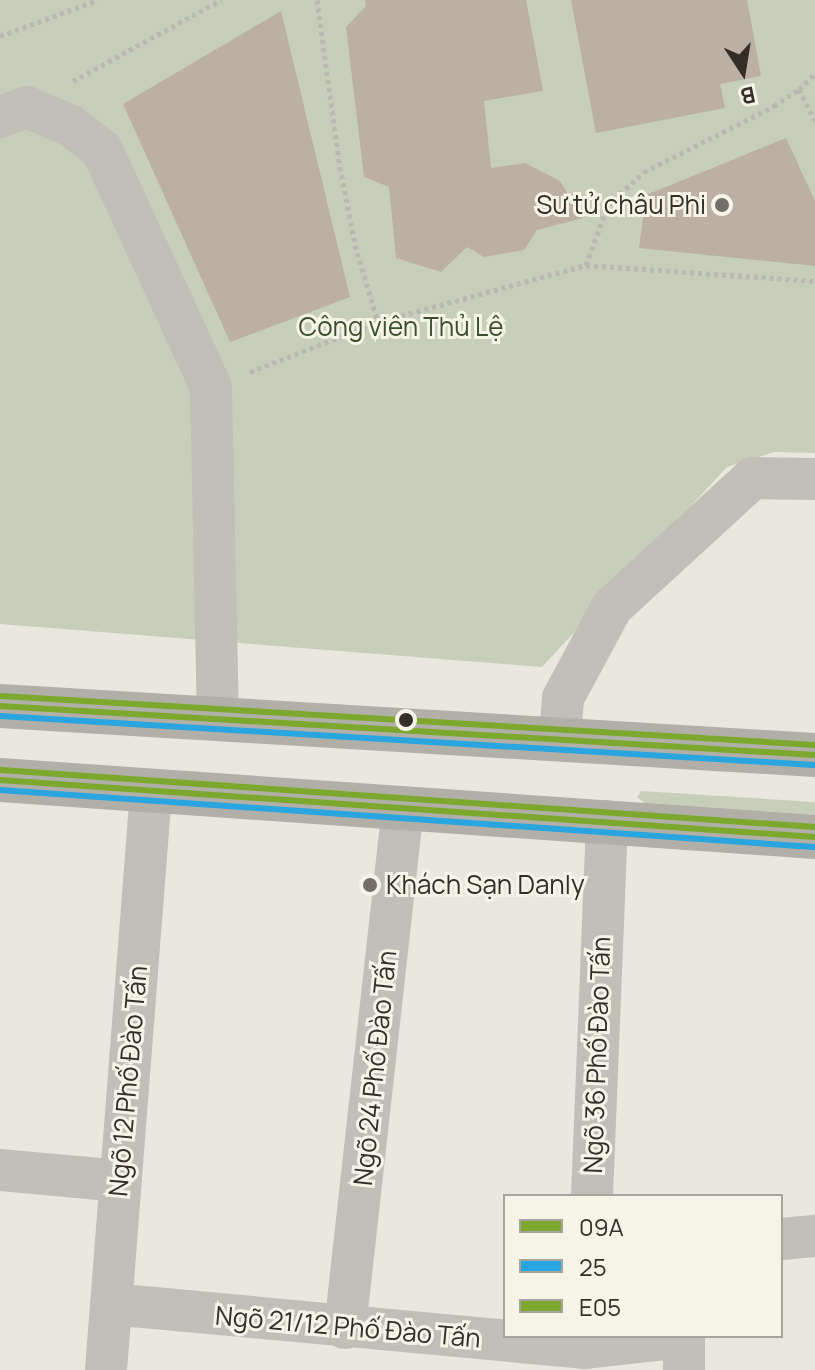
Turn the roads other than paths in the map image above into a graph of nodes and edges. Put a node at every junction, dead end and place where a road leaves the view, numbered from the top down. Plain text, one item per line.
1 (14, 112) edge
2 (815, 479) edge
3 (0, 706) edge
4 (218, 720) junction
5 (560, 739) junction
6 (815, 755) edge
7 (0, 780) edge
8 (151, 792) junction
9 (403, 807) junction
10 (607, 821) junction
11 (815, 837) edge
12 (0, 1170) edge
13 (120, 1181) junction
14 (592, 1194) edge
15 (815, 1236) edge
16 (783, 1239) edge
17 (111, 1304) junction
18 (345, 1328) junction
19 (671, 1338) edge
20 (684, 1338) edge
21 (585, 1351) edge
22 (106, 1370) edge
23 (684, 1370) edge

1 - 4 lane
2 - 5 lane
3 - 4 main road
4 - 5 main road
5 - 6 main road
7 - 8 main road
8 - 9 main road
8 - 13 lane, Ngõ 12 Phố Đào Tấn
9 - 10 main road
9 - 18 lane, Ngõ 24 Phố Đào Tấn
10 - 11 main road
10 - 14 lane, Ngõ 36 Phố Đào Tấn
12 - 13 lane
13 - 17 lane, Ngõ 12 Phố Đào Tấn
15 - 16 lane
17 - 18 lane, Ngõ 21/12 Phố Đào Tấn
17 - 22 lane, Ngõ 12 Phố Đào Tấn
18 - 21 lane, Ngõ 21/12 Phố Đào Tấn
19 - 21 lane, Ngõ 21/12 Phố Đào Tấn
20 - 23 lane

